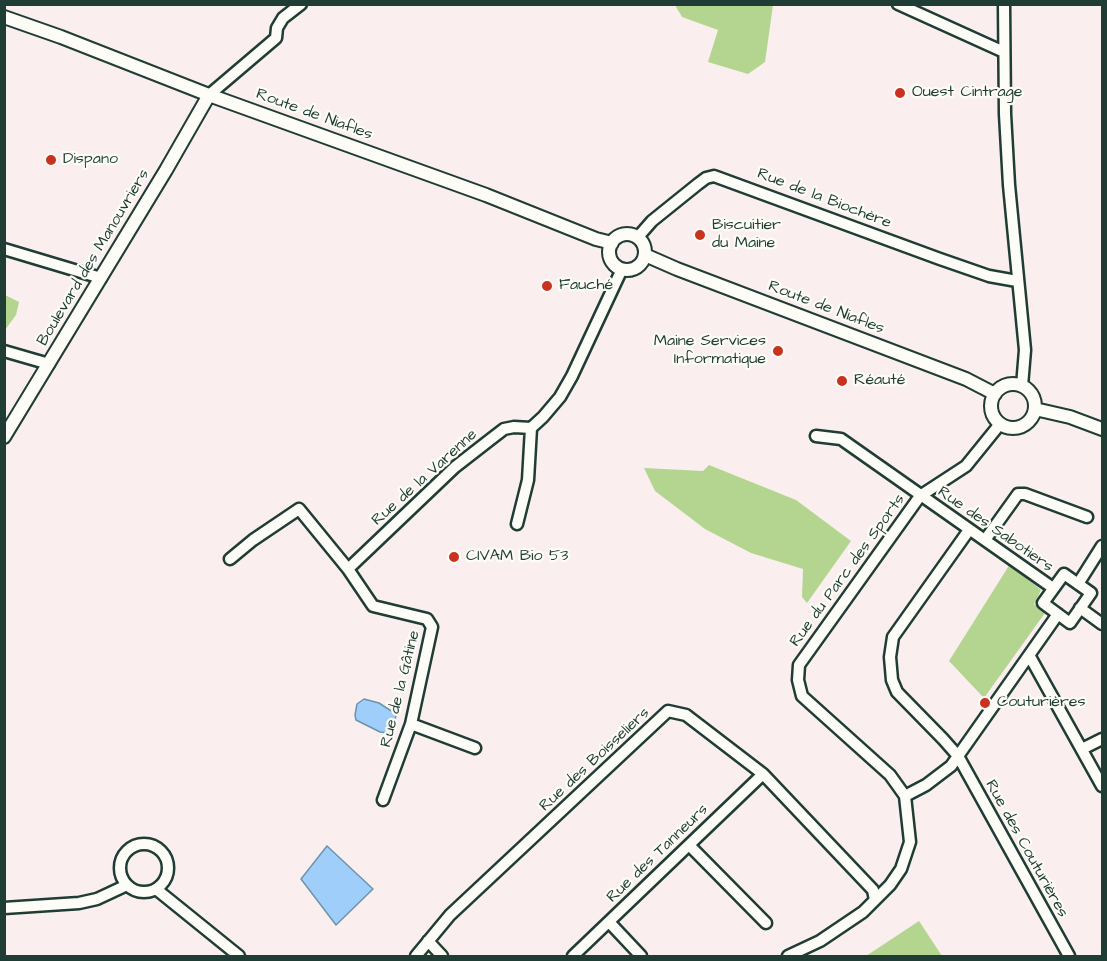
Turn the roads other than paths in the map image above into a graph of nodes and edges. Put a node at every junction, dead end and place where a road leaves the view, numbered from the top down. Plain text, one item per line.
1 (301, 4) edge
2 (898, 4) edge
3 (1004, 4) edge
4 (4, 17) edge
5 (1004, 52) junction
6 (209, 95) junction
7 (638, 237) junction
8 (612, 243) junction
9 (4, 249) edge
10 (645, 255) junction
11 (622, 269) junction
12 (101, 278) junction
13 (1017, 281) junction
14 (4, 351) edge
15 (49, 364) junction
16 (1022, 386) junction
17 (995, 394) junction
18 (1035, 409) junction
19 (1000, 424) junction
20 (531, 428) junction
21 (1102, 429) edge
22 (816, 436) dead end
23 (4, 437) edge
24 (920, 496) junction
25 (1087, 517) dead end
26 (517, 524) dead end
27 (969, 530) junction
28 (984, 540) junction
29 (1102, 546) edge
30 (230, 560) dead end
31 (348, 569) junction
32 (1078, 584) junction
33 (1053, 588) junction
34 (1080, 608) junction
35 (1058, 614) junction
36 (1102, 624) edge
37 (1029, 654) junction
38 (411, 724) junction
39 (1102, 739) edge
40 (475, 748) dead end
41 (1082, 749) junction
42 (958, 756) junction
43 (763, 774) junction
44 (1102, 786) edge
45 (905, 796) junction
46 (383, 800) dead end
47 (689, 845) junction
48 (127, 885) junction
49 (156, 889) junction
50 (875, 900) junction
51 (4, 908) edge
52 (609, 922) junction
53 (766, 923) dead end
54 (428, 941) junction
55 (239, 957) edge
56 (416, 957) edge
57 (442, 957) edge
58 (573, 957) edge
59 (641, 957) edge
60 (788, 957) edge
61 (1069, 957) edge

1 - 6 street
2 - 5 street
3 - 5 street
4 - 6 street, Route de Niafles
5 - 13 street
6 - 8 street, Route de Niafles
6 - 12 street, Boulevard des Manouvriers
7 - 8 street
7 - 10 street
7 - 13 street, Rue de la Biochère
8 - 11 street
9 - 12 street
10 - 11 street
10 - 17 street, Route de Niafles
11 - 20 street
12 - 15 street, Boulevard des Manouvriers
13 - 16 street
14 - 15 street
15 - 23 street, Boulevard des Manouvriers
16 - 17 street
16 - 18 street
17 - 19 street
18 - 19 street
18 - 21 street
19 - 24 street, Rue du Parc des Sports
20 - 26 street
20 - 31 street, Rue de la Varenne
22 - 24 street, Rue des Sabotiers
24 - 27 street, Rue des Sabotiers
24 - 45 street, Rue du Parc des Sports
25 - 28 street
27 - 28 street, Rue des Sabotiers
27 - 42 street, Rue des Couturières
28 - 33 street, Rue des Sabotiers
29 - 32 street
30 - 31 street
31 - 38 street, Rue de la Gâtine
32 - 33 street
32 - 34 street
33 - 35 street
34 - 35 street
34 - 36 street
35 - 37 street
37 - 41 street
37 - 42 street
38 - 40 street
38 - 46 street, Rue de la Gâtine
39 - 41 street
41 - 44 street
42 - 45 street
42 - 61 street, Rue des Couturières
43 - 47 street, Rue des Tanneurs
43 - 50 street, Rue des Boisseliers
43 - 54 street, Rue des Boisseliers
45 - 50 street
47 - 52 street, Rue des Tanneurs
47 - 53 street
48 - 49 street
48 - 49 street
48 - 51 street
49 - 55 street
50 - 60 street
52 - 58 street, Rue des Tanneurs
52 - 59 street
54 - 56 street, Rue des Boisseliers
54 - 57 street

